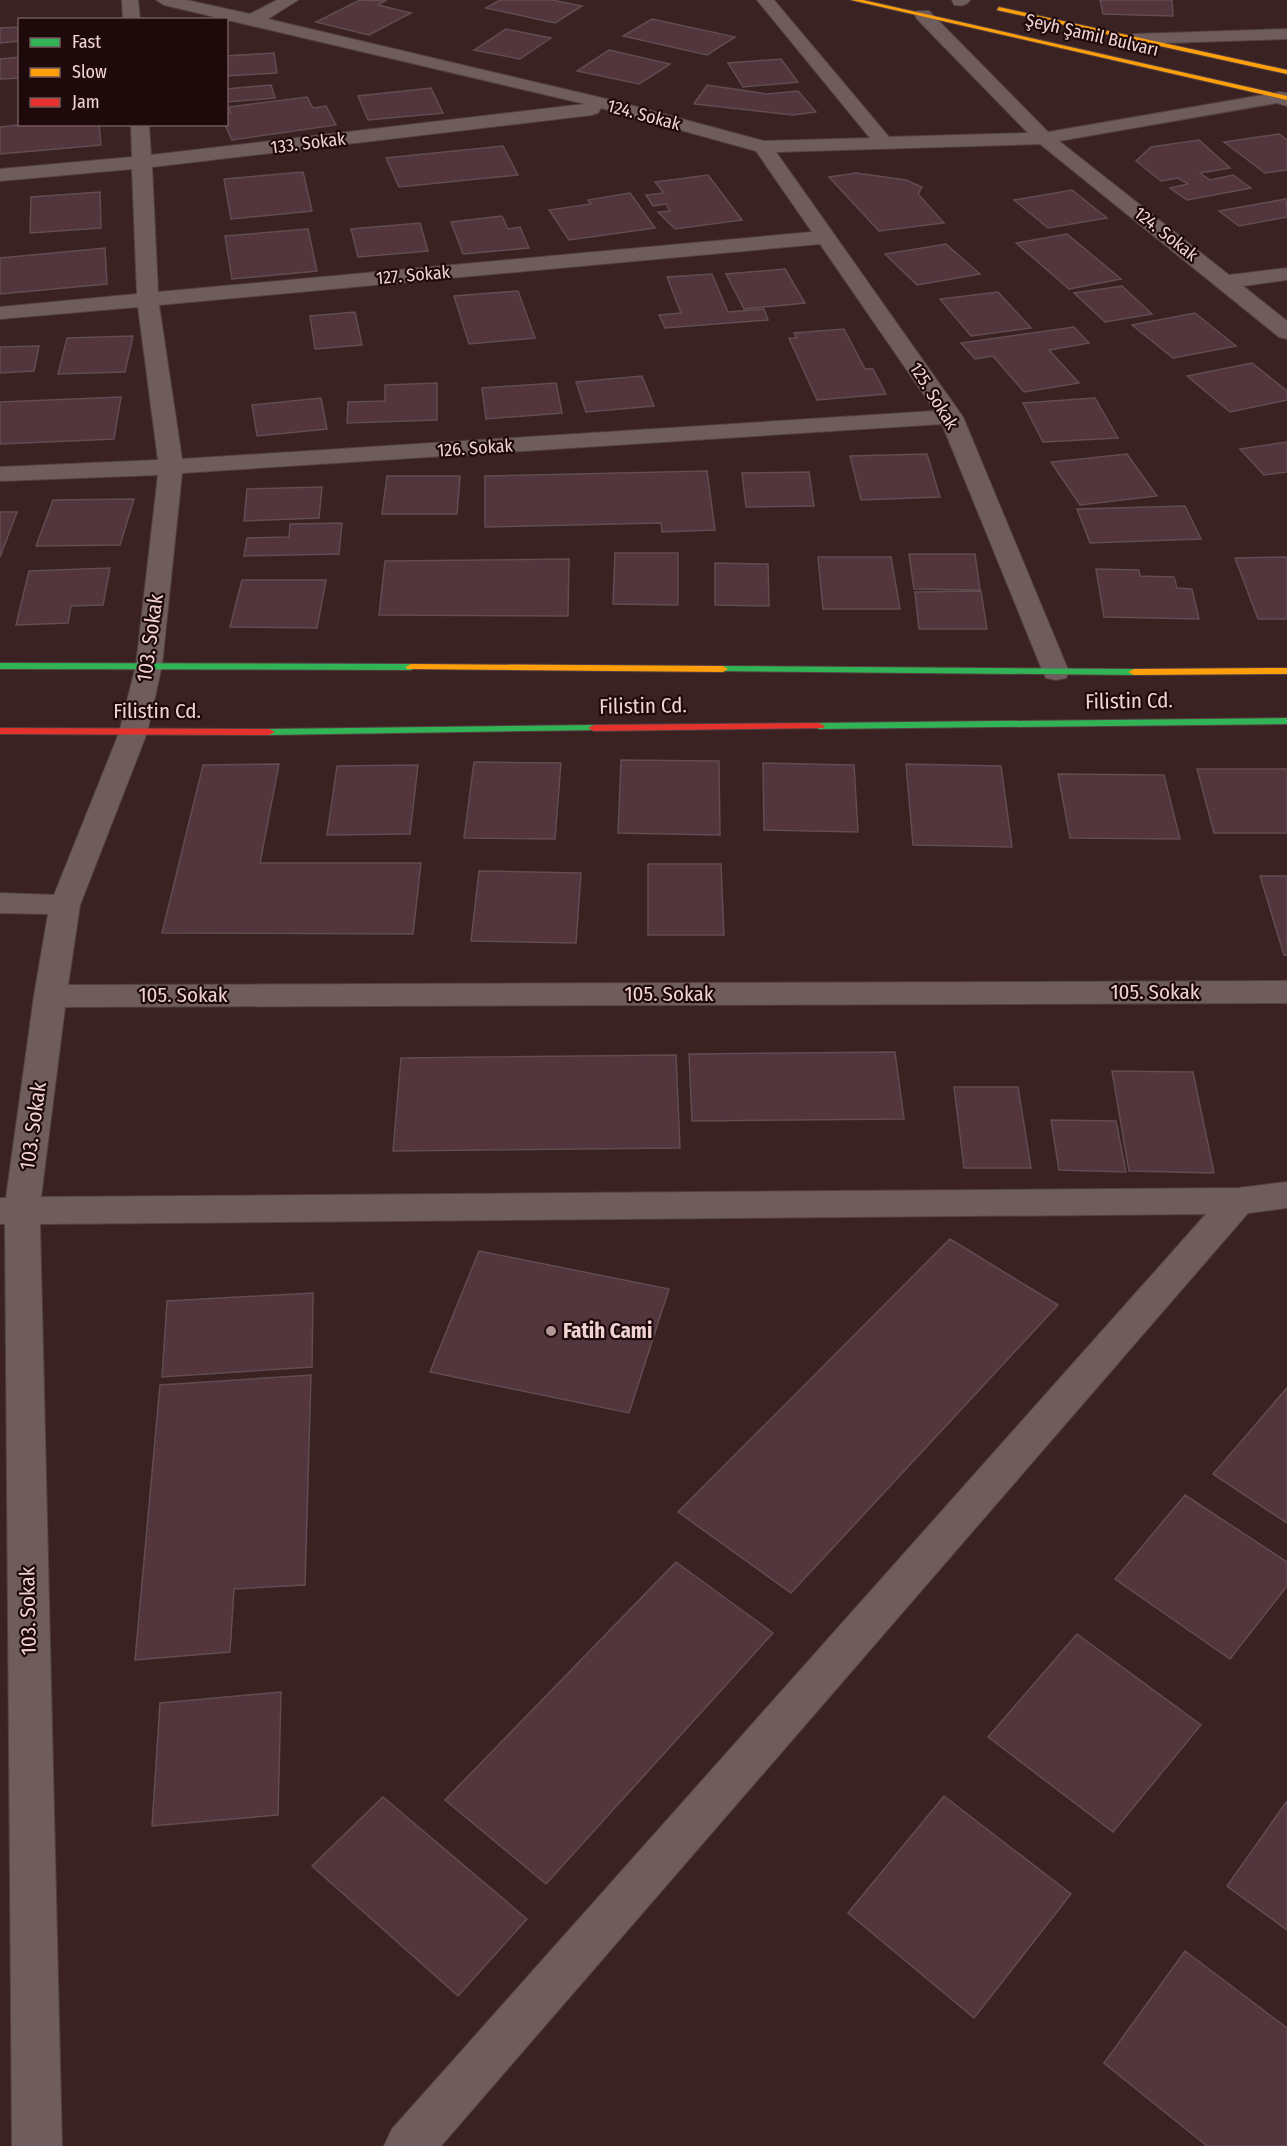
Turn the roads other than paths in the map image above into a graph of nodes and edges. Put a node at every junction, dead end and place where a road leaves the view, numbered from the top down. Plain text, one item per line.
1 (130, 0) edge
2 (164, 0) edge
3 (290, 0) edge
4 (765, 0) edge
5 (854, 0) edge
6 (967, 2) edge
7 (923, 15) junction
8 (132, 18) edge
9 (252, 20) junction
10 (1287, 34) edge
11 (1136, 39) junction
12 (1287, 72) edge
13 (1285, 99) edge
14 (615, 106) junction
15 (140, 126) edge
16 (1044, 138) junction
17 (885, 143) junction
18 (763, 147) junction
19 (142, 162) junction
20 (0, 175) edge
21 (825, 237) junction
22 (1287, 274) edge
23 (1227, 282) junction
24 (147, 300) junction
25 (0, 313) edge
26 (1287, 332) edge
27 (951, 417) junction
28 (171, 467) junction
29 (0, 474) edge
30 (149, 665) junction
31 (0, 666) edge
32 (1287, 671) edge
33 (1056, 672) junction
34 (1287, 721) edge
35 (0, 731) edge
36 (133, 733) junction
37 (0, 903) edge
38 (66, 905) junction
39 (1287, 992) edge
40 (50, 996) junction
41 (1287, 1195) edge
42 (1238, 1202) junction
43 (11, 1211) edge
44 (37, 2146) edge
45 (409, 2146) edge

1 - 8 street
2 - 9 street, 124. Sokak
3 - 9 street
4 - 17 street
5 - 7 main road, Şeyh Şamil Bulvarı
6 - 11 main road, Şeyh Şamil Bulvarı
7 - 13 main road, Şeyh Şamil Bulvarı
7 - 16 street, 124. Sokak
9 - 14 street, 124. Sokak
10 - 11 street
11 - 12 main road, Şeyh Şamil Bulvarı
13 - 16 street, 124. Sokak
14 - 18 street, 124. Sokak
14 - 19 street, 133. Sokak
15 - 19 street, 103. Sokak
16 - 17 street, 124. Sokak
16 - 23 street, 124. Sokak
17 - 18 street, 124. Sokak
18 - 21 street, 125. Sokak
19 - 20 street, 133. Sokak
19 - 24 street, 103. Sokak
21 - 24 street, 127. Sokak
21 - 27 street, 125. Sokak
22 - 23 street
23 - 26 street, 124. Sokak
24 - 25 street, 127. Sokak
24 - 28 street, 103. Sokak
27 - 28 street, 126. Sokak
27 - 33 street, 125. Sokak
28 - 29 street, 126. Sokak
28 - 30 street, 103. Sokak
30 - 31 main road, Filistin Cd.
30 - 33 main road, Filistin Cd.
30 - 36 street, 103. Sokak
32 - 33 main road, Filistin Cd.
34 - 36 main road, Filistin Cd.
35 - 36 main road, Filistin Cd.
36 - 38 street, 103. Sokak
37 - 38 street
38 - 40 street, 103. Sokak
39 - 40 street, 105. Sokak
40 - 43 street, 103. Sokak
41 - 42 street
42 - 43 street
42 - 45 street
43 - 44 street, 103. Sokak

